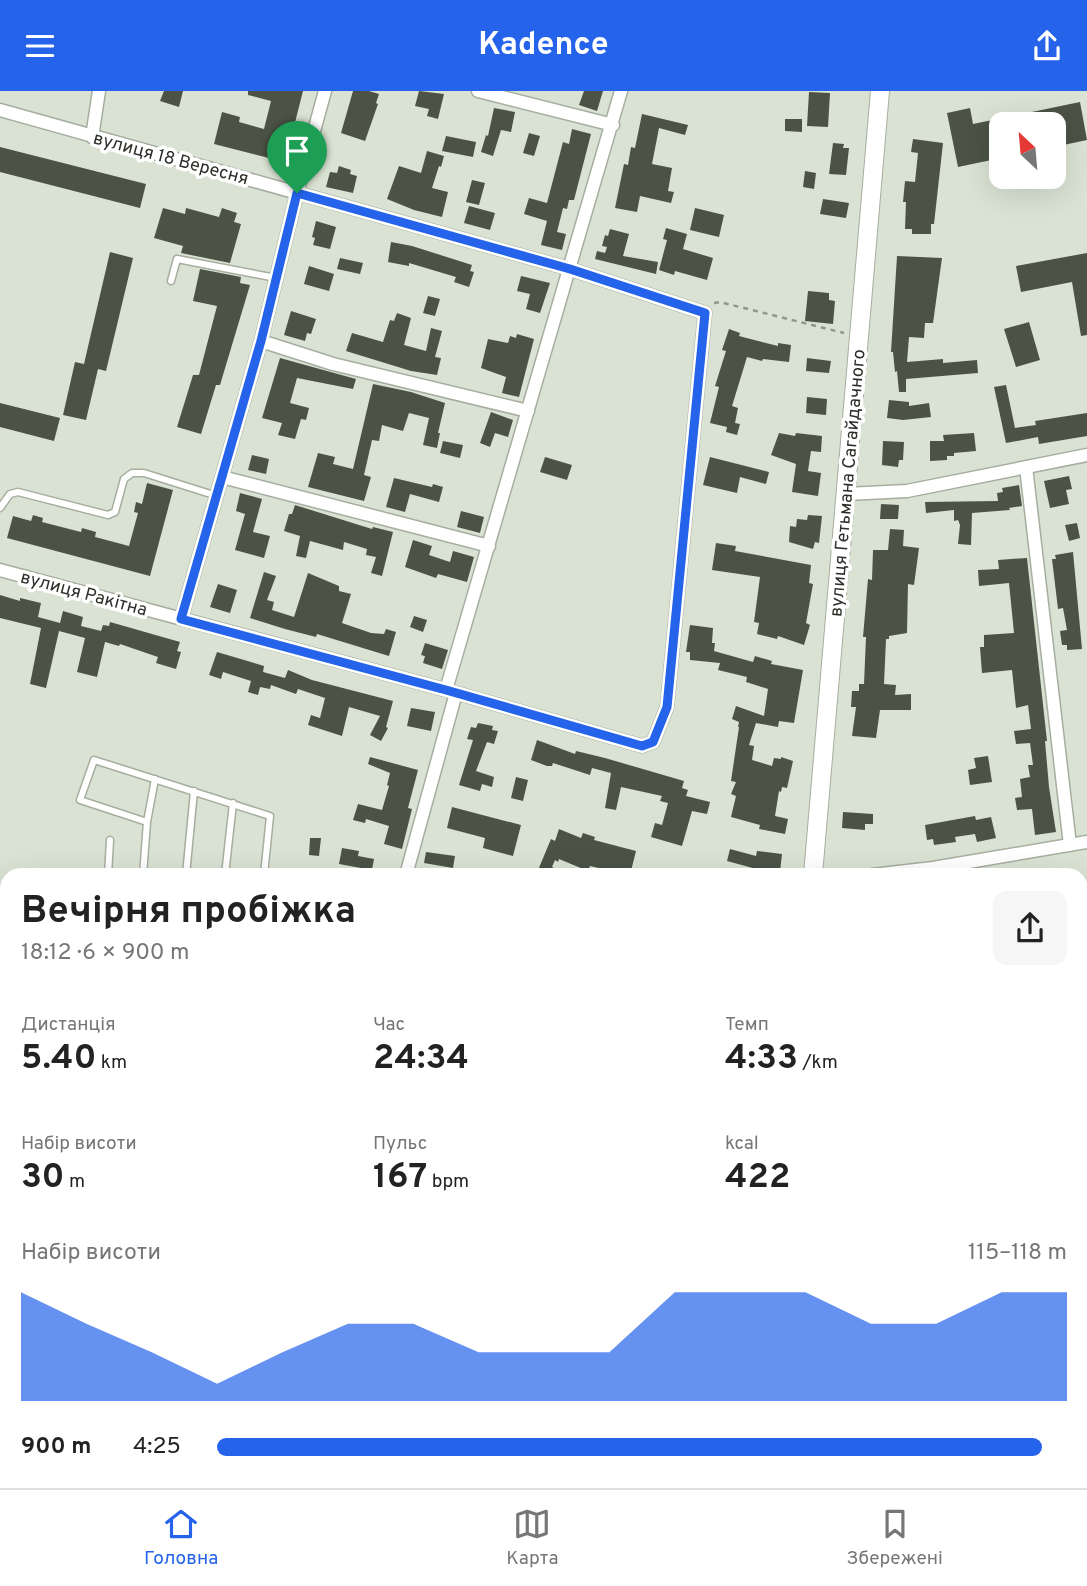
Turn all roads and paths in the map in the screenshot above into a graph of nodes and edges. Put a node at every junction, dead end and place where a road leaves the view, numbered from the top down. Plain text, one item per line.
1 (99, 91) edge
2 (325, 91) edge
3 (478, 91) edge
4 (621, 91) edge
5 (880, 91) edge
6 (0, 110) edge
7 (613, 125) junction
8 (92, 137) junction
9 (297, 193) junction
10 (570, 269) junction
11 (276, 278) junction
12 (171, 281) dead end
13 (705, 313) junction
14 (860, 337) junction
15 (261, 341) junction
16 (528, 411) junction
17 (1087, 455) edge
18 (1026, 467) junction
19 (222, 477) junction
20 (846, 494) junction
21 (216, 496) junction
22 (0, 508) edge
23 (489, 546) junction
24 (0, 571) edge
25 (181, 619) junction
26 (451, 691) junction
27 (155, 779) junction
28 (194, 791) junction
29 (233, 803) junction
30 (147, 822) junction
31 (110, 840) dead end
32 (1087, 842) edge
33 (1070, 845) junction
34 (108, 868) edge
35 (144, 868) edge
36 (187, 868) edge
37 (226, 868) edge
38 (265, 868) edge
39 (408, 868) edge
40 (814, 868) edge
41 (933, 868) edge

1 - 8 street
2 - 9 street
3 - 7 street
4 - 7 street
5 - 14 main road, вулиця Гетьмана Сагайдачного
6 - 8 street, вулиця 18 Вересня
7 - 10 street
8 - 9 street, вулиця 18 Вересня
9 - 10 street, вулиця 18 Вересня
9 - 11 street
10 - 13 street, вулиця 18 Вересня
10 - 16 street
11 - 12 lane
11 - 15 street
13 - 14 path
13 - 26 street, вулиця Ракітна
14 - 20 main road, вулиця Гетьмана Сагайдачного
15 - 16 street
15 - 19 street
16 - 23 street
17 - 18 street
18 - 20 street
18 - 33 street
19 - 21 street
19 - 23 street
20 - 40 main road, вулиця Гетьмана Сагайдачного
21 - 22 lane
21 - 25 street
23 - 26 street
24 - 25 street, вулиця Ракітна
25 - 26 street, вулиця Ракітна
26 - 39 street
27 - 28 lane
27 - 30 lane
27 - 30 lane
28 - 29 lane
28 - 36 lane
29 - 37 lane
29 - 38 lane
30 - 35 lane
31 - 34 lane
32 - 33 street
33 - 41 street

